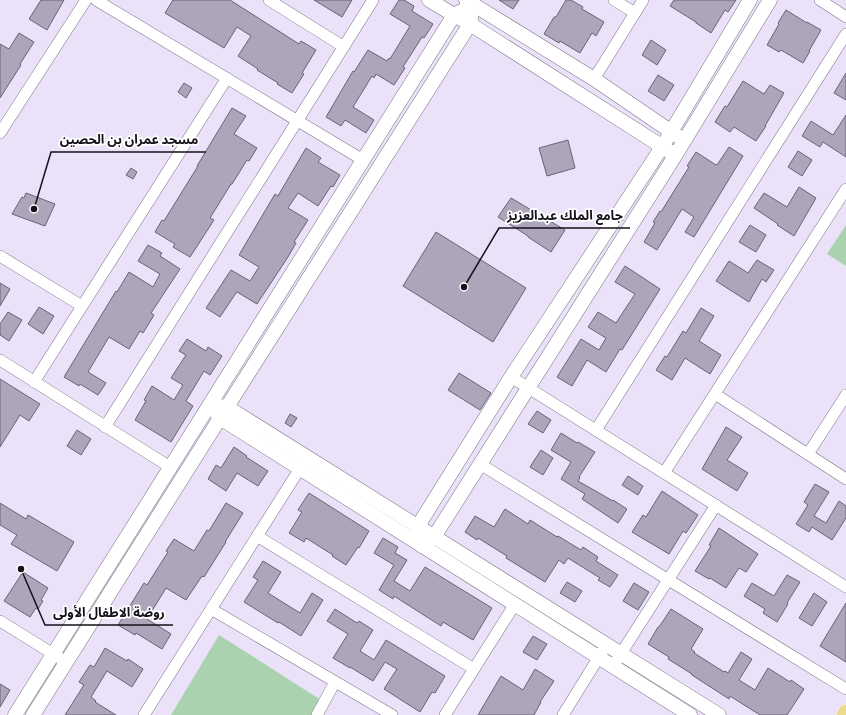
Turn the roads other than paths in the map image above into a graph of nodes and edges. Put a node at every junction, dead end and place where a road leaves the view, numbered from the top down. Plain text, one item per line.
1 (86, 0) edge
2 (96, 0) edge
3 (269, 0) edge
4 (373, 0) edge
5 (429, 0) edge
6 (614, 0) edge
7 (643, 0) edge
8 (750, 0) edge
9 (770, 0) edge
10 (820, 0) edge
11 (470, 2) edge
12 (635, 13) junction
13 (454, 15) junction
14 (846, 17) edge
15 (470, 24) junction
16 (846, 34) edge
17 (344, 47) junction
18 (227, 78) junction
19 (594, 79) junction
20 (298, 121) junction
21 (671, 132) junction
22 (0, 133) edge
23 (684, 140) junction
24 (662, 147) junction
25 (675, 156) junction
26 (363, 160) junction
27 (846, 189) edge
28 (0, 256) edge
29 (82, 306) junction
30 (0, 360) edge
31 (511, 377) junction
32 (34, 382) junction
33 (528, 387) junction
34 (715, 394) junction
35 (846, 395) edge
36 (210, 404) junction
37 (223, 412) junction
38 (105, 427) junction
39 (596, 430) junction
40 (808, 454) junction
41 (307, 457) junction
42 (480, 464) junction
43 (170, 467) junction
44 (300, 469) junction
45 (664, 473) junction
46 (846, 478) edge
47 (716, 505) junction
48 (418, 526) junction
49 (257, 536) junction
50 (434, 537) junction
51 (422, 546) junction
52 (668, 580) junction
53 (846, 587) edge
54 (515, 604) junction
55 (211, 609) junction
56 (0, 621) edge
57 (607, 644) junction
58 (53, 654) junction
59 (621, 654) junction
60 (599, 658) junction
61 (66, 662) junction
62 (613, 666) junction
63 (474, 669) junction
64 (335, 682) junction
65 (846, 689) edge
66 (15, 715) edge
67 (33, 715) edge
68 (144, 715) edge
69 (317, 715) edge
70 (392, 715) edge
71 (445, 715) edge
72 (563, 715) edge
73 (690, 715) edge
74 (719, 715) edge

1 - 22 street
2 - 18 street
3 - 17 street
4 - 17 street
5 - 13 street
6 - 12 street
7 - 12 street
8 - 21 street
9 - 23 street
10 - 14 street
11 - 13 street
11 - 15 street
11 - 19 street
12 - 19 street
13 - 15 street
13 - 26 street
15 - 24 street
15 - 37 street
16 - 39 street
17 - 20 street
18 - 20 street
18 - 29 street
19 - 21 street
20 - 26 street
20 - 38 street
21 - 23 street
21 - 24 street
23 - 25 street
24 - 25 street
24 - 31 street
25 - 33 street
26 - 36 street
27 - 34 street
28 - 29 street
29 - 32 street
30 - 32 street
31 - 33 street
31 - 48 street
32 - 38 street
33 - 39 street
33 - 42 street
34 - 40 street
34 - 45 street
35 - 40 street
36 - 37 street
36 - 43 street
37 - 41 street
37 - 44 street
37 - 61 street
38 - 43 street
39 - 45 street
40 - 46 street
41 - 44 street
41 - 48 street
42 - 50 street
42 - 52 street
43 - 58 street
44 - 49 street
44 - 51 street
45 - 47 street
47 - 52 street
47 - 53 street
48 - 50 street
48 - 51 street
49 - 55 street
49 - 63 street
50 - 51 street
50 - 57 street
51 - 54 street
52 - 59 street
52 - 65 street
54 - 60 street
54 - 63 street
55 - 64 street
55 - 68 street
56 - 58 street
57 - 59 street
57 - 60 street
58 - 61 street
58 - 66 street
59 - 62 street
59 - 74 street
60 - 62 street
60 - 72 street
61 - 67 street
62 - 73 street
63 - 71 street
64 - 69 street
64 - 70 street

